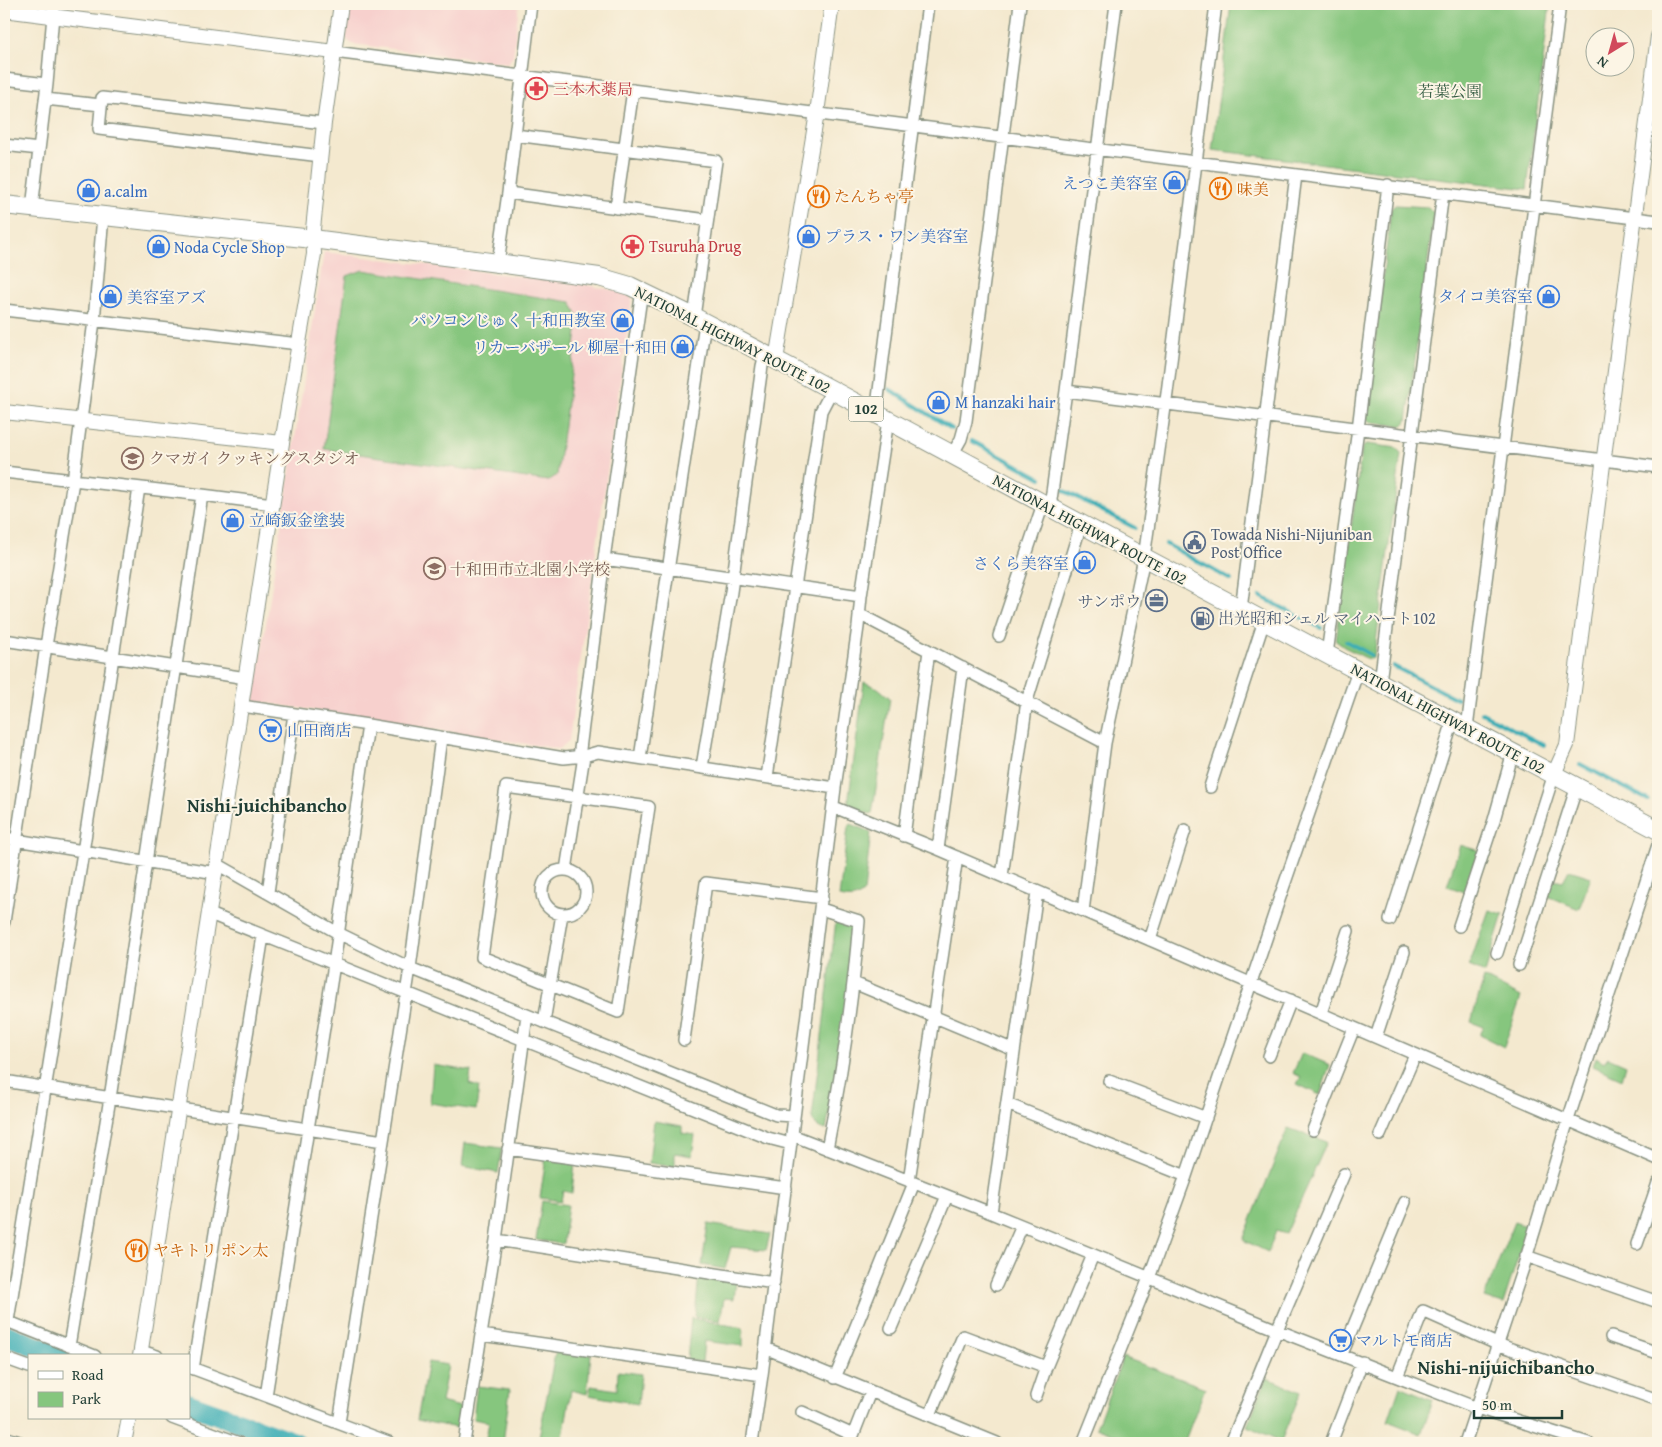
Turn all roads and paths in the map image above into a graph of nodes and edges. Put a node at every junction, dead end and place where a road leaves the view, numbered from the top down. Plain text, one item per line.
1 (341, 4) edge
2 (531, 4) edge
3 (832, 4) edge
4 (928, 4) edge
5 (1020, 4) edge
6 (1116, 4) edge
7 (1216, 4) edge
8 (1560, 4) edge
9 (4, 10) edge
10 (53, 10) edge
11 (1658, 36) edge
12 (334, 52) junction
13 (523, 74) junction
14 (4, 79) edge
15 (47, 84) junction
16 (633, 90) junction
17 (45, 99) junction
18 (101, 105) junction
19 (817, 112) junction
20 (324, 123) junction
21 (912, 126) junction
22 (515, 135) junction
23 (1004, 137) junction
24 (4, 145) edge
25 (39, 149) junction
26 (625, 149) junction
27 (1097, 149) junction
28 (321, 156) junction
29 (1196, 162) junction
30 (1296, 175) junction
31 (1388, 186) junction
32 (508, 193) junction
33 (1443, 193) junction
34 (4, 205) edge
35 (1534, 205) junction
36 (32, 208) junction
37 (616, 208) junction
38 (103, 216) junction
39 (1636, 218) junction
40 (707, 220) junction
41 (1658, 221) edge
42 (313, 239) junction
43 (498, 263) junction
44 (642, 290) junction
45 (4, 310) edge
46 (699, 320) junction
47 (94, 321) junction
48 (299, 344) junction
49 (771, 357) junction
50 (832, 390) junction
51 (1066, 392) junction
52 (1165, 404) junction
53 (4, 412) edge
54 (1265, 416) junction
55 (882, 417) junction
56 (81, 421) junction
57 (1358, 429) junction
58 (1411, 435) junction
59 (282, 443) junction
60 (1503, 448) junction
61 (952, 455) junction
62 (1604, 460) junction
63 (1658, 467) edge
64 (4, 472) edge
65 (73, 481) junction
66 (139, 488) junction
67 (202, 494) junction
68 (273, 504) junction
69 (1046, 505) junction
70 (1081, 524) junction
71 (1144, 558) junction
72 (604, 559) junction
73 (668, 568) junction
74 (733, 577) junction
75 (795, 586) junction
76 (861, 596) junction
77 (1241, 609) junction
78 (859, 614) junction
79 (1264, 621) junction
80 (999, 636) dead end
81 (4, 640) edge
82 (46, 646) junction
83 (929, 651) junction
84 (1327, 654) junction
85 (113, 656) junction
86 (176, 666) junction
87 (962, 668) junction
88 (1358, 671) junction
89 (246, 678) junction
90 (1380, 682) junction
91 (1027, 701) junction
92 (242, 706) junction
93 (294, 714) junction
94 (1460, 724) junction
95 (368, 725) junction
96 (441, 738) junction
97 (1105, 743) junction
98 (1513, 752) junction
99 (581, 757) junction
100 (640, 758) junction
101 (702, 767) junction
102 (1554, 774) junction
103 (767, 777) junction
104 (1577, 786) junction
105 (1210, 787) dead end
106 (835, 788) junction
107 (578, 797) junction
108 (834, 807) junction
109 (1185, 830) dead end
110 (1658, 830) edge
111 (904, 836) junction
112 (4, 838) edge
113 (17, 840) junction
114 (1658, 845) edge
115 (938, 849) junction
116 (83, 852) junction
117 (957, 857) junction
118 (145, 861) junction
119 (216, 868) junction
120 (566, 870) junction
121 (1002, 876) junction
122 (268, 892) junction
123 (1037, 892) junction
124 (822, 904) junction
125 (1083, 910) junction
126 (210, 914) junction
127 (562, 914) junction
128 (1390, 920) dead end
129 (4, 922) edge
130 (1458, 926) dead end
131 (1348, 930) dead end
132 (338, 934) junction
133 (263, 936) junction
134 (1150, 940) junction
135 (1404, 952) dead end
136 (1497, 953) dead end
137 (334, 964) junction
138 (1519, 965) dead end
139 (410, 968) junction
140 (854, 983) junction
141 (1251, 983) junction
142 (549, 986) junction
143 (405, 993) junction
144 (1291, 1000) junction
145 (1322, 1013) junction
146 (527, 1015) junction
147 (934, 1016) junction
148 (544, 1022) junction
149 (1354, 1028) junction
150 (1376, 1037) junction
151 (523, 1039) junction
152 (684, 1040) dead end
153 (1014, 1050) junction
154 (1415, 1054) junction
155 (1269, 1056) dead end
156 (4, 1081) edge
157 (1109, 1082) dead end
158 (46, 1087) junction
159 (110, 1098) junction
160 (1007, 1104) junction
161 (179, 1110) junction
162 (794, 1116) junction
163 (234, 1117) junction
164 (1206, 1118) junction
165 (1568, 1120) junction
166 (308, 1129) junction
167 (1313, 1130) dead end
168 (1380, 1135) dead end
169 (792, 1139) junction
170 (383, 1141) junction
171 (508, 1148) junction
172 (827, 1149) junction
173 (1658, 1159) edge
174 (1344, 1174) dead end
175 (1186, 1176) junction
176 (911, 1182) junction
177 (1658, 1183) edge
178 (786, 1188) junction
179 (947, 1196) junction
180 (1405, 1202) dead end
181 (991, 1213) junction
182 (1022, 1226) junction
183 (496, 1240) junction
184 (1638, 1244) dead end
185 (1093, 1255) junction
186 (1526, 1256) junction
187 (1149, 1278) junction
188 (774, 1282) junction
189 (996, 1285) dead end
190 (1658, 1302) edge
191 (6, 1321) edge
192 (891, 1328) dead end
193 (1277, 1330) junction
194 (481, 1335) junction
195 (1611, 1337) dead end
196 (1497, 1344) junction
197 (69, 1346) junction
198 (765, 1348) junction
199 (140, 1353) edge
200 (1658, 1353) edge
201 (90, 1354) edge
202 (1342, 1354) junction
203 (4, 1358) edge
204 (1362, 1362) junction
205 (28, 1367) edge
206 (1046, 1367) junction
207 (191, 1368) edge
208 (762, 1375) junction
209 (1398, 1377) junction
210 (834, 1378) junction
211 (870, 1392) junction
212 (266, 1396) junction
213 (1036, 1396) dead end
214 (1658, 1400) edge
215 (1477, 1408) junction
216 (802, 1412) dead end
217 (930, 1416) junction
218 (129, 1420) edge
219 (177, 1420) edge
220 (339, 1423) junction
221 (4, 1437) edge
222 (851, 1439) edge
223 (22, 1443) edge
224 (124, 1443) edge
225 (239, 1443) edge
226 (391, 1443) edge
227 (464, 1443) edge
228 (752, 1443) edge
229 (996, 1443) edge
230 (1083, 1443) edge
231 (1231, 1443) edge
232 (1331, 1443) edge
233 (1465, 1443) edge
234 (1588, 1443) edge

1 - 12 street
2 - 13 street
3 - 19 street
4 - 21 street
5 - 23 street
6 - 27 street
7 - 29 street
8 - 35 street
9 - 10 street
10 - 12 street
10 - 15 street
11 - 39 street
12 - 13 street
12 - 20 street
13 - 16 street
13 - 22 street
14 - 15 street
15 - 17 street
16 - 19 street
16 - 26 street
17 - 18 street
17 - 25 street
18 - 20 street
18 - 28 street
19 - 21 street
19 - 49 street
20 - 28 street
21 - 23 street
21 - 55 street
22 - 26 street
22 - 32 street
23 - 27 street
23 - 61 street
24 - 25 street
25 - 36 street
26 - 37 street
26 - 40 street
27 - 29 street
27 - 51 street
28 - 42 street
29 - 30 street
29 - 52 street
30 - 31 street
30 - 54 street
31 - 33 street
31 - 57 street
32 - 37 street
32 - 43 street
33 - 35 street
33 - 58 street
34 - 36 highway, NATIONAL HIGHWAY ROUTE 102 / 102
35 - 39 street
35 - 60 street
36 - 38 highway, NATIONAL HIGHWAY ROUTE 102 / 102
37 - 40 street
38 - 42 highway, NATIONAL HIGHWAY ROUTE 102 / 102
38 - 47 street
39 - 41 street
39 - 62 street
40 - 46 street
42 - 43 highway, NATIONAL HIGHWAY ROUTE 102 / 102
42 - 48 street
43 - 44 highway, NATIONAL HIGHWAY ROUTE 102 / 102
44 - 46 highway, NATIONAL HIGHWAY ROUTE 102 / 102
44 - 72 street
45 - 47 street
46 - 49 highway, NATIONAL HIGHWAY ROUTE 102 / 102
46 - 73 street
47 - 48 street
47 - 56 street
48 - 59 street
49 - 50 highway, NATIONAL HIGHWAY ROUTE 102 / 102
49 - 74 street
50 - 55 highway, NATIONAL HIGHWAY ROUTE 102 / 102
50 - 75 street
51 - 52 street
51 - 69 street
52 - 54 street
52 - 71 street
53 - 56 street
54 - 57 street
54 - 77 street
55 - 61 highway, NATIONAL HIGHWAY ROUTE 102 / 102
55 - 76 street
56 - 59 street
56 - 65 street
57 - 58 street
57 - 84 street
58 - 60 street
58 - 90 street
59 - 68 street
60 - 62 street
60 - 94 street
61 - 69 highway, NATIONAL HIGHWAY ROUTE 102 / 102
62 - 63 street
62 - 102 street
64 - 65 street
65 - 66 street
65 - 82 street
66 - 67 street
66 - 85 street
67 - 68 street
67 - 86 street
68 - 89 street
69 - 70 highway, NATIONAL HIGHWAY ROUTE 102 / 102
69 - 80 street
70 - 71 highway, NATIONAL HIGHWAY ROUTE 102 / 102
70 - 91 street
71 - 77 highway, NATIONAL HIGHWAY ROUTE 102 / 102
71 - 97 street
72 - 73 street
72 - 99 street
73 - 74 street
73 - 100 street
74 - 75 street
74 - 101 street
75 - 76 street
75 - 103 street
76 - 78 street
77 - 79 highway, NATIONAL HIGHWAY ROUTE 102 / 102
78 - 83 street
78 - 106 street
79 - 84 highway, NATIONAL HIGHWAY ROUTE 102 / 102
79 - 105 street
81 - 82 street
82 - 85 street
82 - 113 street
83 - 87 street
83 - 111 street
84 - 88 highway, NATIONAL HIGHWAY ROUTE 102 / 102
85 - 86 street
85 - 116 street
86 - 89 street
86 - 118 street
87 - 91 street
87 - 115 street
88 - 90 highway, NATIONAL HIGHWAY ROUTE 102 / 102
88 - 141 street
89 - 92 street
90 - 94 highway, NATIONAL HIGHWAY ROUTE 102 / 102
91 - 97 street
91 - 121 street
92 - 93 street
92 - 119 street
93 - 95 street
93 - 122 street
94 - 98 highway, NATIONAL HIGHWAY ROUTE 102 / 102
94 - 128 street
95 - 96 street
95 - 132 street
96 - 99 street
96 - 139 street
97 - 125 street
98 - 102 highway, NATIONAL HIGHWAY ROUTE 102 / 102
98 - 130 street
99 - 100 street
99 - 107 street
100 - 101 street
101 - 103 street
102 - 104 highway, NATIONAL HIGHWAY ROUTE 102 / 102
102 - 136 street
103 - 106 street
104 - 110 highway, NATIONAL HIGHWAY ROUTE 102 / 102
104 - 138 street
106 - 108 street
107 - 120 street
107 - 142 street
107 - 142 street
108 - 111 street
108 - 124 street
109 - 134 street
111 - 115 street
112 - 113 street
113 - 116 street
113 - 129 street
114 - 165 street
115 - 117 street
116 - 118 street
116 - 158 street
117 - 121 street
117 - 147 street
118 - 119 street
118 - 159 street
119 - 122 street
119 - 126 street
120 - 127 street
120 - 127 street
121 - 123 street
122 - 132 street
123 - 125 street
123 - 153 street
124 - 140 street
124 - 152 street
124 - 162 street
125 - 134 street
126 - 133 street
126 - 161 street
127 - 142 street
131 - 145 street
132 - 137 street
132 - 139 street
133 - 137 street
133 - 163 street
134 - 141 street
135 - 150 street
137 - 143 street
137 - 166 street
139 - 143 street
139 - 146 street
140 - 147 street
140 - 172 street
141 - 144 street
141 - 164 street
142 - 148 street
143 - 151 street
143 - 170 street
144 - 145 street
144 - 155 street
145 - 149 street
146 - 148 street
146 - 151 street
147 - 153 street
147 - 176 street
148 - 162 street
149 - 150 street
149 - 167 street
150 - 154 street
151 - 169 street
151 - 171 street
153 - 160 street
154 - 165 street
154 - 168 street
156 - 158 street
157 - 164 street
158 - 159 street
158 - 191 street
159 - 161 street
159 - 197 street
160 - 175 street
160 - 181 street
161 - 163 street
161 - 199 street
162 - 169 street
163 - 166 street
163 - 207 street
164 - 175 street
165 - 173 street
165 - 186 street
166 - 170 street
166 - 212 street
169 - 172 street
169 - 178 street
170 - 220 street
171 - 178 street
171 - 183 street
172 - 176 street
174 - 193 street
175 - 187 street
176 - 179 street
176 - 210 street
177 - 184 street
178 - 188 street
179 - 181 street
179 - 192 street
180 - 202 street
181 - 182 street
182 - 185 street
182 - 189 street
183 - 188 street
183 - 194 street
185 - 187 street
185 - 206 street
186 - 190 street
186 - 196 street
187 - 193 street
187 - 230 street
188 - 198 street
191 - 197 street
193 - 202 street
193 - 231 street
194 - 208 street
194 - 227 street
195 - 200 street
196 - 209 street
196 - 214 street
196 - 215 street
197 - 201 street
198 - 208 street
198 - 210 street
202 - 204 street
203 - 205 street
204 - 209 street
204 - 232 street
206 - 213 street
206 - 217 street
207 - 212 street
208 - 228 street
209 - 215 street
210 - 211 street
211 - 217 street
211 - 222 street
212 - 220 street
215 - 233 street
215 - 234 street
216 - 222 street
217 - 229 street
218 - 224 street
219 - 225 street
220 - 226 street
221 - 223 street

